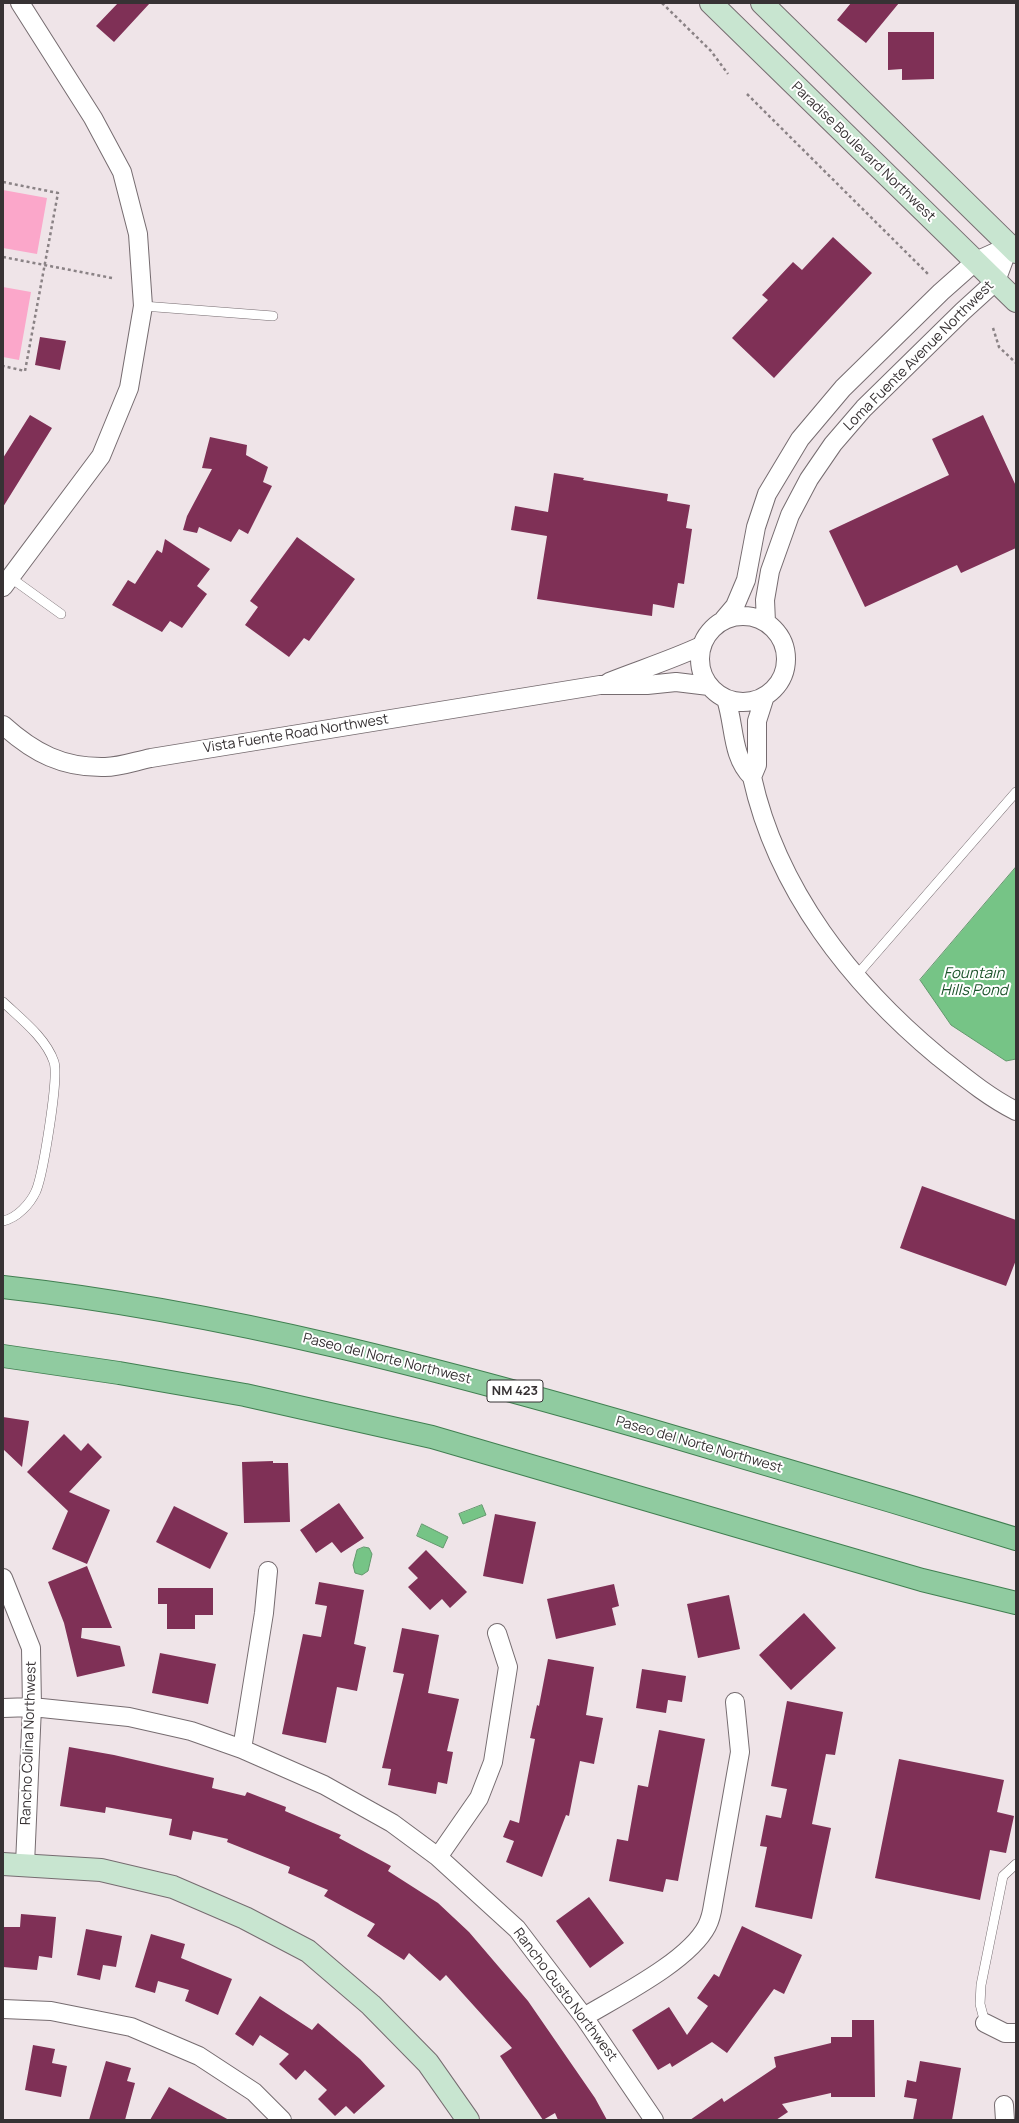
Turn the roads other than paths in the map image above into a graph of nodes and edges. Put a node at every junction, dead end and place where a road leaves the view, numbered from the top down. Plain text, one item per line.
1 (20, 3) edge
2 (711, 3) edge
3 (762, 3) edge
4 (1014, 246) edge
5 (976, 261) junction
6 (996, 281) junction
7 (1016, 300) edge
8 (143, 306) junction
9 (273, 316) dead end
10 (7, 583) edge
11 (61, 614) dead end
12 (724, 619) junction
13 (766, 622) junction
14 (701, 646) junction
15 (600, 685) junction
16 (709, 686) junction
17 (765, 696) junction
18 (726, 699) junction
19 (3, 725) edge
20 (752, 777) junction
21 (1016, 792) edge
22 (856, 976) junction
23 (3, 1002) edge
24 (1016, 1111) edge
25 (3, 1220) edge
26 (3, 1287) edge
27 (3, 1356) edge
28 (1016, 1539) edge
29 (268, 1571) dead end
30 (3, 1578) edge
31 (922, 1580) junction
32 (1016, 1603) edge
33 (1016, 1618) edge
34 (497, 1633) dead end
35 (734, 1702) dead end
36 (32, 1707) junction
37 (3, 1708) edge
38 (242, 1749) junction
39 (438, 1857) junction
40 (3, 1864) edge
41 (25, 1864) junction
42 (1016, 1864) edge
43 (3, 2009) edge
44 (584, 2017) junction
45 (986, 2024) joint
46 (1016, 2033) edge
47 (282, 2120) edge
48 (468, 2120) edge
49 (654, 2120) edge

1 - 8 street
2 - 5 street, Paradise Boulevard Northwest
3 - 4 street
4 - 5 street, Loma Fuente Avenue Northwest
4 - 6 street, Loma Fuente Avenue Northwest
5 - 6 street, Paradise Boulevard Northwest
5 - 12 street, Loma Fuente Avenue Northwest
6 - 7 street, Paradise Boulevard Northwest
6 - 13 street, Loma Fuente Avenue Northwest
8 - 9 lane
8 - 10 street
10 - 11 lane
12 - 13 street, Loma Fuente Avenue Northwest
12 - 14 street, Loma Fuente Avenue Northwest
13 - 17 street, Loma Fuente Avenue Northwest
14 - 15 street, Vista Fuente Road Northwest
14 - 16 street, Loma Fuente Avenue Northwest
15 - 16 street, Vista Fuente Road Northwest
15 - 19 street, Vista Fuente Road Northwest
16 - 18 street, Loma Fuente Avenue Northwest
17 - 18 street, Loma Fuente Avenue Northwest
17 - 20 street, Loma Fuente Avenue Northwest
18 - 20 street, Loma Fuente Avenue Northwest
20 - 22 street, Loma Fuente Avenue Northwest
21 - 22 lane
22 - 24 street, Loma Fuente Avenue Northwest
23 - 25 lane
26 - 28 main road, Paseo del Norte Northwest / NM 423
27 - 31 main road
29 - 38 street
30 - 36 street, Rancho Colina Northwest
31 - 32 main road
31 - 33 main road
34 - 39 street
35 - 44 street
36 - 37 street, Rancho Gusto Northwest
36 - 38 street, Rancho Gusto Northwest
36 - 41 street, Rancho Colina Northwest
38 - 39 street, Rancho Gusto Northwest
39 - 44 street, Rancho Gusto Northwest
40 - 41 street
41 - 48 street
42 - 45 lane
43 - 47 street
44 - 49 street, Rancho Gusto Northwest
45 - 46 street

